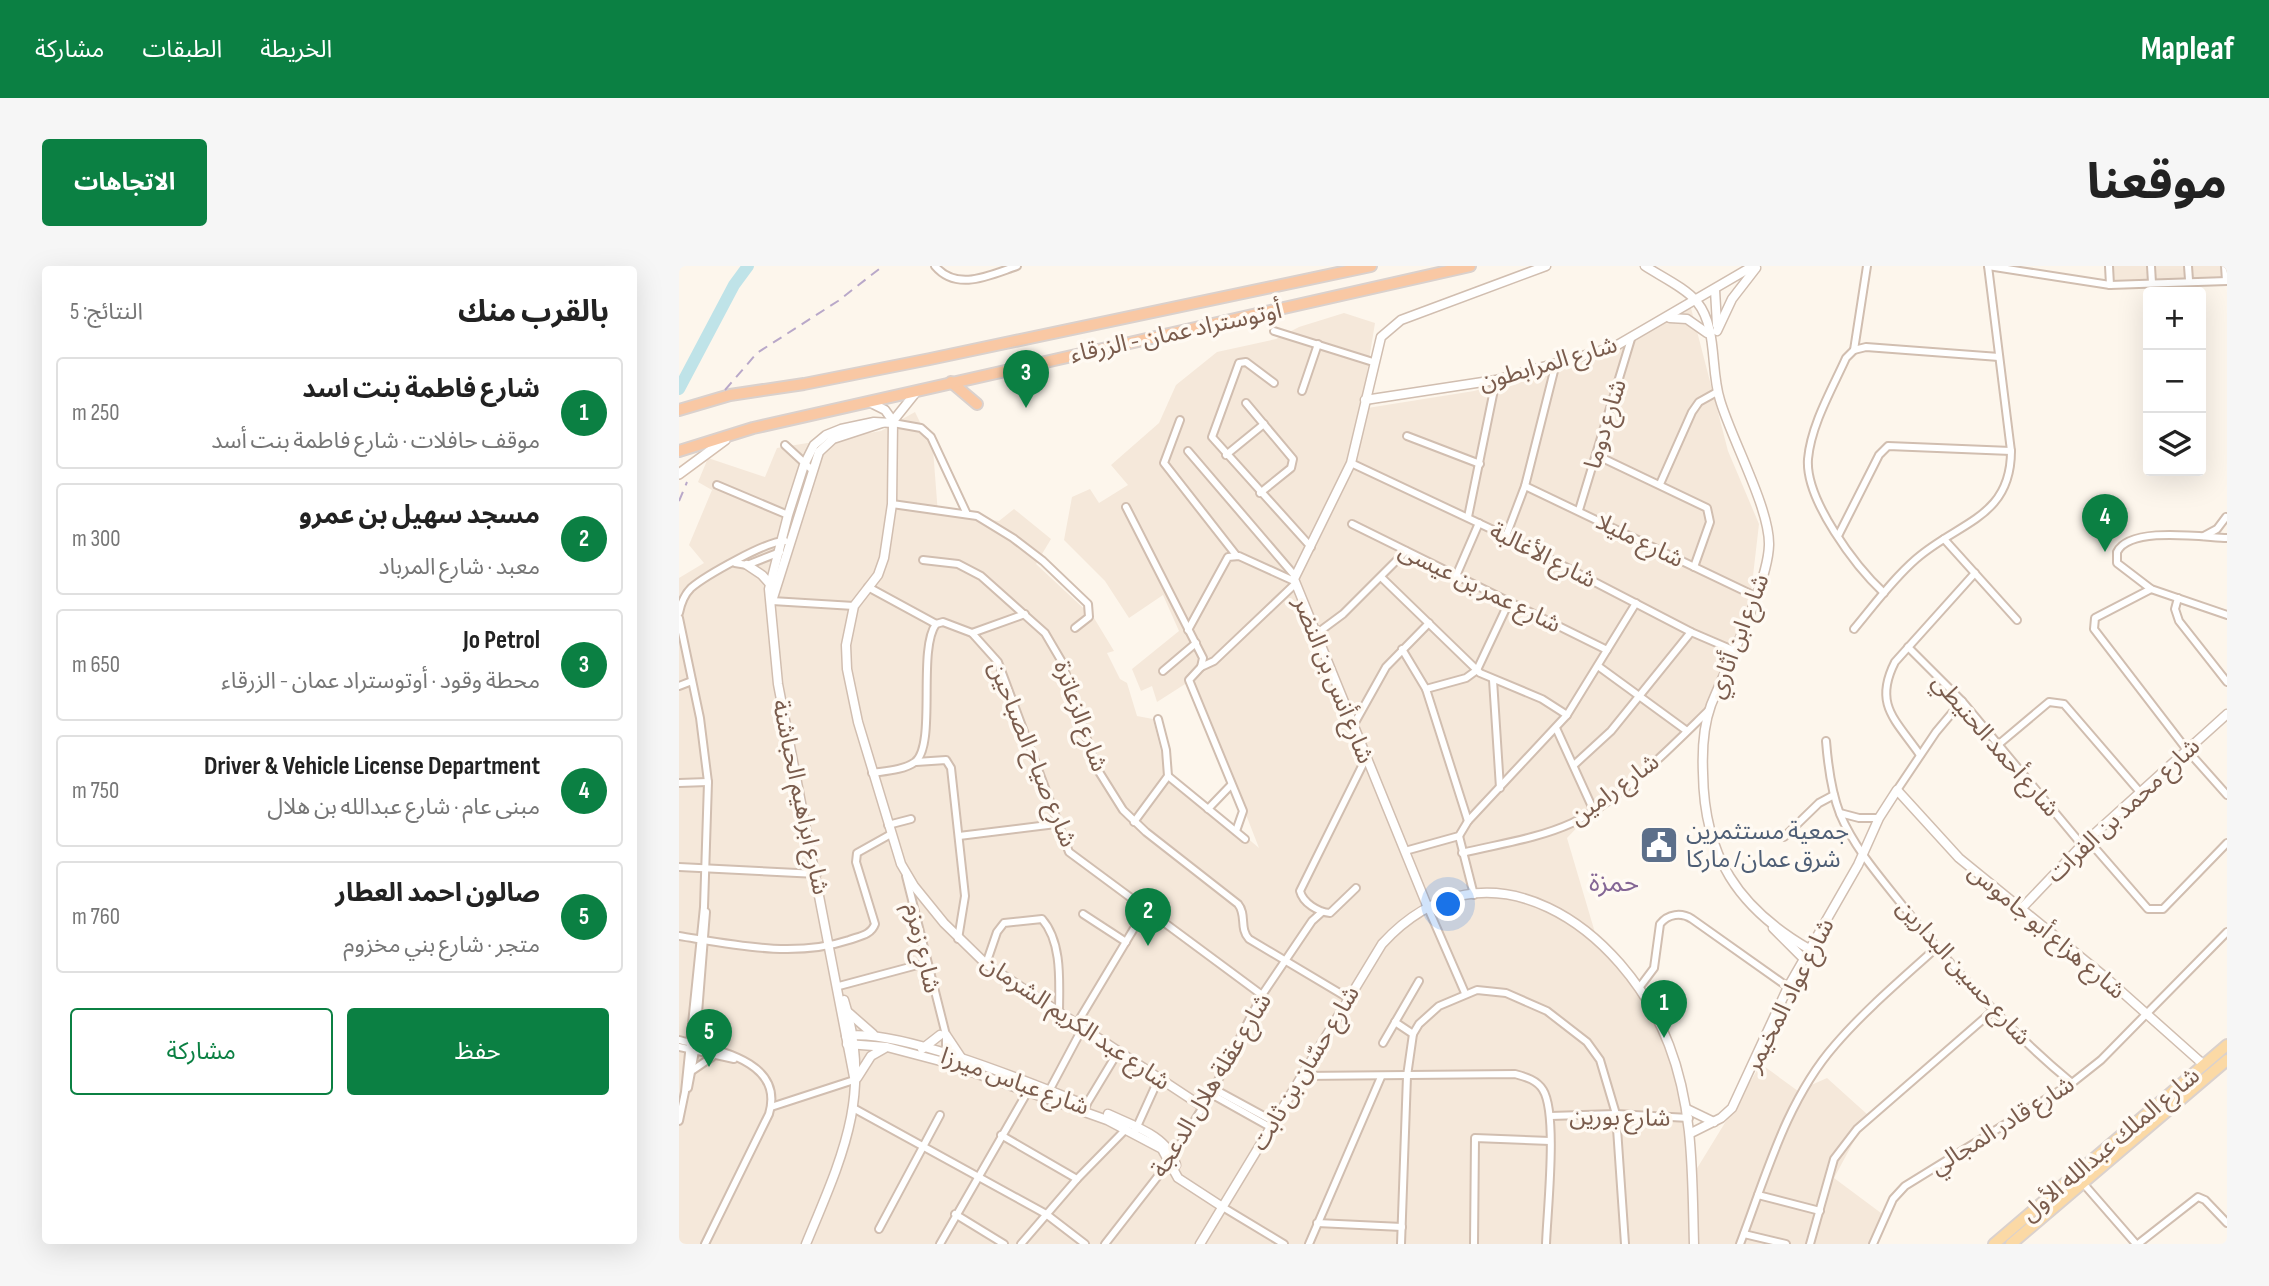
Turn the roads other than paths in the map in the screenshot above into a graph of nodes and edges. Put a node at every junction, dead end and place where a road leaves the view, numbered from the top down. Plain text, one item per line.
1 (935, 266) edge
2 (1017, 266) edge
3 (1371, 266) edge
4 (1470, 266) edge
5 (1546, 266) edge
6 (1645, 266) edge
7 (1755, 266) edge
8 (1867, 266) edge
9 (1988, 266) edge
10 (2109, 266) edge
11 (2151, 266) edge
12 (2188, 266) edge
13 (2225, 266) edge
14 (2189, 280) junction
15 (2227, 281) edge
16 (2152, 284) junction
17 (2110, 285) junction
18 (1715, 290) junction
19 (1697, 301) junction
20 (1667, 318) junction
21 (1274, 331) dead end
22 (1714, 334) junction
23 (1631, 339) junction
24 (1318, 344) junction
25 (1854, 351) junction
26 (1999, 357) junction
27 (1373, 362) junction
28 (1556, 363) junction
29 (1496, 380) junction
30 (951, 382) junction
31 (1274, 383) dead end
32 (917, 391) junction
33 (1302, 391) dead end
34 (1717, 392) junction
35 (1365, 400) junction
36 (868, 402) junction
37 (1246, 403) dead end
38 (977, 404) dead end
39 (679, 410) edge
40 (1180, 420) dead end
41 (893, 422) junction
42 (1264, 424) junction
43 (735, 433) junction
44 (1407, 436) dead end
45 (785, 445) dead end
46 (1188, 451) dead end
47 (2011, 451) junction
48 (679, 452) edge
49 (1226, 455) junction
50 (1596, 455) junction
51 (1351, 463) junction
52 (1480, 464) junction
53 (808, 467) junction
54 (679, 474) edge
55 (1660, 484) junction
56 (717, 485) dead end
57 (1525, 486) junction
58 (1260, 492) junction
59 (892, 504) junction
60 (1126, 507) dead end
61 (1579, 510) junction
62 (967, 512) junction
63 (788, 515) junction
64 (2226, 515) edge
65 (1468, 517) junction
66 (1479, 523) junction
67 (1352, 524) dead end
68 (1506, 536) junction
69 (1838, 536) junction
70 (2199, 537) junction
71 (1944, 538) junction
72 (2226, 539) edge
73 (783, 546) junction
74 (1311, 547) junction
75 (1406, 551) junction
76 (1235, 555) junction
77 (923, 560) dead end
78 (735, 563) junction
79 (747, 565) junction
80 (1694, 567) junction
81 (1975, 573) junction
82 (1456, 576) junction
83 (1381, 578) junction
84 (1295, 580) junction
85 (770, 584) junction
86 (868, 587) junction
87 (2151, 589) junction
88 (1884, 593) junction
89 (1755, 596) junction
90 (2178, 598) junction
91 (772, 601) junction
92 (1509, 602) junction
93 (1636, 603) junction
94 (854, 606) junction
95 (679, 612) edge
96 (1025, 614) junction
97 (2227, 615) edge
98 (679, 618) edge
99 (2017, 620) dead end
100 (1429, 623) junction
101 (936, 624) junction
102 (1075, 628) dead end
103 (1854, 629) dead end
104 (1188, 630) junction
105 (1691, 632) junction
106 (972, 633) junction
107 (1316, 634) junction
108 (1196, 643) junction
109 (1908, 647) junction
110 (1402, 649) junction
111 (1607, 650) junction
112 (1733, 650) junction
113 (1598, 666) junction
114 (1201, 667) junction
115 (1477, 670) junction
116 (1163, 671) dead end
117 (1493, 680) junction
118 (692, 681) junction
119 (2227, 682) edge
120 (679, 686) edge
121 (1426, 689) junction
122 (1639, 697) junction
123 (1962, 701) junction
124 (1710, 708) junction
125 (1567, 715) junction
126 (2227, 715) edge
127 (1158, 719) dead end
128 (1353, 726) junction
129 (1556, 728) junction
130 (1687, 731) junction
131 (1826, 741) dead end
132 (1999, 744) junction
133 (2187, 750) junction
134 (1920, 755) junction
135 (1366, 758) junction
136 (916, 762) junction
137 (1574, 765) junction
138 (872, 773) junction
139 (1168, 776) junction
140 (708, 782) junction
141 (679, 783) edge
142 (1231, 785) junction
143 (1500, 788) junction
144 (1897, 790) junction
145 (2139, 792) junction
146 (1834, 795) junction
147 (2227, 795) edge
148 (1208, 809) junction
149 (1593, 809) junction
150 (1840, 813) junction
151 (1879, 818) junction
152 (911, 819) dead end
153 (1134, 821) junction
154 (1468, 821) junction
155 (1056, 824) junction
156 (888, 825) junction
157 (1236, 831) junction
158 (891, 834) junction
159 (959, 836) junction
160 (1459, 836) junction
161 (1784, 837) dead end
162 (1245, 839) dead end
163 (2085, 842) junction
164 (2227, 843) edge
165 (1405, 851) junction
166 (1462, 853) junction
167 (1862, 855) junction
168 (679, 867) edge
169 (706, 869) junction
170 (817, 874) junction
171 (905, 874) junction
172 (1356, 888) dead end
173 (1474, 895) junction
174 (1312, 906) junction
175 (1428, 908) junction
176 (2021, 909) junction
177 (1145, 910) junction
178 (1322, 912) junction
179 (1083, 915) dead end
180 (1762, 916) junction
181 (1312, 922) junction
182 (2227, 932) edge
183 (679, 936) edge
184 (958, 939) junction
185 (703, 940) junction
186 (1126, 942) junction
187 (831, 946) junction
188 (1936, 948) junction
189 (1809, 949) junction
190 (1803, 958) junction
191 (1286, 961) junction
192 (925, 963) junction
193 (986, 964) junction
194 (1419, 981) dead end
195 (1788, 987) junction
196 (839, 988) junction
197 (1639, 988) junction
198 (696, 993) junction
199 (1465, 993) junction
200 (1262, 995) junction
201 (1348, 998) junction
202 (1995, 1009) junction
203 (847, 1011) junction
204 (1059, 1014) junction
205 (2146, 1015) junction
206 (1395, 1022) junction
207 (1079, 1027) junction
208 (691, 1028) junction
209 (1413, 1034) junction
210 (943, 1035) junction
211 (879, 1037) junction
212 (679, 1039) edge
213 (850, 1040) junction
214 (1384, 1043) dead end
215 (2227, 1045) edge
216 (679, 1047) edge
217 (692, 1047) junction
218 (887, 1047) junction
219 (922, 1049) junction
220 (1118, 1052) junction
221 (715, 1056) junction
222 (736, 1058) junction
223 (945, 1058) junction
224 (2227, 1060) edge
225 (964, 1061) junction
226 (2204, 1065) junction
227 (692, 1072) junction
228 (1301, 1076) junction
229 (1407, 1076) junction
230 (1381, 1077) junction
231 (1159, 1078) junction
232 (854, 1079) junction
233 (2072, 1083) junction
234 (1028, 1090) junction
235 (1049, 1091) junction
236 (685, 1092) junction
237 (1212, 1092) junction
238 (771, 1107) junction
239 (1203, 1107) junction
240 (1086, 1108) junction
241 (855, 1109) junction
242 (1688, 1113) junction
243 (1616, 1114) junction
244 (940, 1115) dead end
245 (1551, 1116) junction
246 (679, 1121) edge
247 (1714, 1122) junction
248 (1271, 1124) junction
249 (1133, 1130) junction
250 (1691, 1133) junction
251 (1001, 1135) junction
252 (1550, 1141) junction
253 (922, 1144) junction
254 (1171, 1159) junction
255 (978, 1176) junction
256 (1077, 1179) junction
257 (2082, 1182) junction
258 (1758, 1195) junction
259 (1221, 1206) junction
260 (1820, 1211) junction
261 (955, 1214) junction
262 (1046, 1214) junction
263 (1317, 1223) junction
264 (2227, 1223) edge
265 (1402, 1227) junction
266 (879, 1229) dead end
267 (1744, 1234) junction
268 (809, 1241) edge
269 (705, 1244) edge
270 (940, 1244) edge
271 (1005, 1244) edge
272 (1021, 1244) edge
273 (1085, 1244) edge
274 (1105, 1244) edge
275 (1200, 1244) edge
276 (1284, 1244) edge
277 (1309, 1244) edge
278 (1401, 1244) edge
279 (1474, 1244) edge
280 (1546, 1244) edge
281 (1626, 1244) edge
282 (1694, 1244) edge
283 (1740, 1244) edge
284 (1786, 1244) edge
285 (1810, 1244) edge
286 (1873, 1244) edge
287 (1994, 1244) edge
288 (2012, 1244) edge
289 (2137, 1244) edge

1 - 2 street
3 - 39 highway, أوتوستراد عمان - الزرقاء
4 - 30 highway, أوتوستراد عمان - الزرقاء
5 - 27 street, شارع أنس بن النضر
6 - 19 street
7 - 18 street, شارع المرابطون
7 - 22 street
8 - 25 street
9 - 17 street
9 - 26 street
10 - 17 street
11 - 16 street
12 - 14 street
13 - 15 street
14 - 15 street
14 - 16 street
16 - 17 street
18 - 19 street, شارع المرابطون
18 - 22 street, شارع ابن أثاري
19 - 20 street, شارع المرابطون
19 - 22 street, شارع ابن أثاري
20 - 22 street
20 - 23 street, شارع المرابطون
21 - 24 street
22 - 34 street, شارع ابن أثاري
23 - 28 street, شارع المرابطون
23 - 50 street, شارع دوما
24 - 27 street
24 - 33 street
25 - 26 street
25 - 69 street
26 - 47 street
27 - 35 street, شارع أنس بن النضر
28 - 29 street, شارع المرابطون
28 - 57 street
29 - 35 street, شارع المرابطون
29 - 52 street
30 - 32 highway, أوتوستراد عمان - الزرقاء
30 - 38 highway
31 - 49 street
32 - 36 highway, أوتوستراد عمان - الزرقاء
32 - 41 street
34 - 55 street
34 - 89 street, شارع ابن أثاري
35 - 51 street, شارع أنس بن النضر
36 - 41 street
36 - 43 highway, أوتوستراد عمان - الزرقاء
37 - 42 street
40 - 76 street
41 - 53 street, شارع ابراهيم الحباشنة
41 - 59 street, شارع عبد الكريم الشرمان
41 - 62 street
42 - 49 street
42 - 58 street
43 - 48 highway, أوتوستراد عمان - الزرقاء
43 - 54 main road
44 - 52 street
45 - 53 street
46 - 84 street
47 - 69 street
47 - 71 street
49 - 58 street
50 - 55 street
50 - 61 street, شارع دوما
51 - 65 street, شارع الأغالبة
51 - 74 street, شارع أنس بن النضر
52 - 65 street
53 - 63 street, شارع ابراهيم الحباشنة
53 - 73 street, شارع ابراهيم الحباشنة
55 - 80 street
56 - 63 street
57 - 61 street, شارع مليلا
57 - 68 street
58 - 74 street
59 - 62 street
59 - 86 street, شارع عبد الكريم الشرمان
60 - 104 street
61 - 80 street, شارع مليلا
62 - 102 street
63 - 73 street, شارع ابراهيم الحباشنة
64 - 70 street
64 - 72 street
65 - 66 street, شارع الأغالبة
66 - 68 street, شارع الأغالبة
66 - 82 street
67 - 75 street, شارع عمر بن عيسى
68 - 93 street, شارع الأغالبة
69 - 88 street
70 - 72 street
70 - 87 street
71 - 81 street
71 - 88 street
73 - 78 street
73 - 79 street
73 - 85 street, شارع ابراهيم الحباشنة
73 - 91 street, شارع ابراهيم الحباشنة
74 - 84 street, شارع أنس بن النضر
75 - 82 street, شارع عمر بن عيسى
75 - 83 street
76 - 84 street
76 - 104 street
77 - 96 street, شارع الزعاترة
78 - 79 street
78 - 95 street
79 - 85 street
80 - 89 street, شارع مليلا
81 - 99 street
81 - 109 street
82 - 92 street, شارع عمر بن عيسى
83 - 100 street
83 - 107 street
84 - 107 street, شارع أنس بن النضر
84 - 114 street
85 - 91 street, شارع ابراهيم الحباشنة
86 - 94 street, شارع عبد الكريم الشرمان
86 - 101 street, شارع صياح الصباحين
87 - 90 street
87 - 133 street
88 - 103 street
89 - 112 street, شارع ابن أثاري
90 - 97 street
90 - 119 street
91 - 94 street
91 - 170 street, شارع ابراهيم الحباشنة
92 - 111 street, شارع عمر بن عيسى
92 - 115 street
93 - 105 street, شارع الأغالبة
93 - 111 street
94 - 138 street, شارع عبد الكريم الشرمان
96 - 106 street
96 - 153 street, شارع الزعاترة
98 - 118 street
100 - 110 street
100 - 115 street
101 - 106 street, شارع صياح الصباحين
101 - 136 street
104 - 108 street
105 - 112 street, شارع الأغالبة
105 - 122 street
106 - 155 street, شارع صياح الصباحين
107 - 128 street, شارع أنس بن النضر
108 - 114 street
108 - 116 street
109 - 123 street, شارع أحمد الحنيطي
109 - 134 street
110 - 121 street
110 - 128 street
111 - 113 street
112 - 124 street, شارع ابن أثاري
113 - 122 street
113 - 125 street
114 - 142 street
115 - 117 street
115 - 121 street
117 - 125 street
117 - 143 street
118 - 120 street
118 - 140 street
121 - 154 street
122 - 130 street
122 - 137 street
123 - 132 street, شارع أحمد الحنيطي
123 - 134 street, شارع عواد المخيمر
124 - 130 street, شارع رامين
124 - 180 street, شارع ابن أثاري
125 - 129 street
126 - 133 street, شارع محمد بن الفرات
127 - 139 street
128 - 135 street, شارع أنس بن النضر
129 - 137 street
129 - 143 street
130 - 149 street, شارع رامين
131 - 146 street, شارع حسين البدارين
132 - 145 street
132 - 163 street, شارع أحمد الحنيطي
133 - 145 street, شارع محمد بن الفرات
133 - 147 street
134 - 144 street, شارع عواد المخيمر
135 - 165 street, شارع أنس بن النضر
135 - 174 street
136 - 138 street
136 - 159 street
137 - 149 street
138 - 156 street, شارع عبد الكريم الشرمان
139 - 148 street
139 - 153 street
140 - 141 street
140 - 169 street
142 - 148 street
142 - 157 street
143 - 154 street
144 - 151 street, شارع عواد المخيمر
144 - 176 street, شارع هزاع أبو جاموس
145 - 163 street, شارع محمد بن الفرات
146 - 150 street, شارع حسين البدارين
146 - 161 street
148 - 157 street
149 - 166 street, شارع رامين
150 - 151 street
150 - 167 street, شارع حسين البدارين
151 - 167 street, شارع عواد المخيمر
152 - 156 street
153 - 191 street, شارع الزعاترة
154 - 160 street
155 - 159 street
155 - 177 street, شارع صياح الصباحين
156 - 158 street, شارع عبد الكريم الشرمان
157 - 162 street
158 - 171 street, شارع عبد الكريم الشرمان
158 - 187 street
159 - 184 street
160 - 165 street
160 - 166 street
163 - 164 street, شارع أحمد الحنيطي
163 - 176 street, شارع محمد بن الفرات
165 - 175 street, شارع أنس بن النضر
166 - 173 street
167 - 188 street, شارع حسين البدارين
167 - 189 street, شارع عواد المخيمر
168 - 169 street
169 - 170 street
169 - 185 street
170 - 187 street, شارع ابراهيم الحباشنة
171 - 184 street, شارع عبد الكريم الشرمان
171 - 192 street, شارع زمزم
172 - 178 street, شارع عقلة هلال الدعجة
173 - 175 street, شارع حسّان بن ثابت
173 - 197 street, شارع حسّان بن ثابت
174 - 178 street
174 - 181 street
175 - 199 street, شارع أنس بن النضر
175 - 201 street, شارع حسّان بن ثابت
176 - 205 street, شارع هزاع أبو جاموس
177 - 186 street
177 - 200 street, شارع صياح الصباحين
178 - 181 street, شارع عقلة هلال الدعجة
179 - 186 street
180 - 189 street, شارع ابن أثاري
180 - 190 street, شارع ابن أثاري
181 - 191 street, شارع عقلة هلال الدعجة
182 - 205 street, شارع قادر المجالي
183 - 185 street
184 - 193 street, شارع عبد الكريم الشرمان
185 - 187 street
185 - 198 street
186 - 207 street
187 - 196 street, شارع ابراهيم الحباشنة
188 - 202 street, شارع حسين البدارين
188 - 258 street
189 - 190 street, شارع عواد المخيمر
190 - 195 street, شارع عواد المخيمر
191 - 200 street, شارع عقلة هلال الدعجة
191 - 201 street, شارع الزعاترة
192 - 196 street
192 - 210 street, شارع زمزم
193 - 204 street, شارع عبد الكريم الشرمان
193 - 204 street
194 - 206 street
195 - 197 street
195 - 247 street, شارع عواد المخيمر
196 - 203 street, شارع ابراهيم الحباشنة
196 - 213 street, شارع ابراهيم الحباشنة
197 - 242 street, شارع حسّان بن ثابت
198 - 208 street
198 - 217 street
199 - 209 street
199 - 243 street
200 - 237 street, شارع عقلة هلال الدعجة
201 - 228 street, شارع حسّان بن ثابت
202 - 233 street, شارع حسين البدارين
202 - 260 street
203 - 211 street
203 - 213 street, شارع ابراهيم الحباشنة
204 - 207 street, شارع عبد الكريم الشرمان
205 - 226 street, شارع هزاع أبو جاموس
205 - 233 street, شارع قادر المجالي
206 - 209 street
206 - 214 street
207 - 220 street, شارع عبد الكريم الشرمان
207 - 235 street
208 - 212 street
208 - 217 street
209 - 229 street
210 - 219 street
210 - 223 street, شارع زمزم
210 - 225 street
211 - 213 street, شارع عباس ميرزا
211 - 219 street, شارع عباس ميرزا
212 - 217 street
213 - 218 street, شارع عباس ميرزا
213 - 232 street, شارع ابراهيم الحباشنة
215 - 226 main road, شارع الملك عبدالله الأول
216 - 217 street
217 - 221 street
217 - 222 street
217 - 227 street
217 - 236 street
218 - 223 street, شارع عباس ميرزا
218 - 232 street
219 - 223 street, شارع عباس ميرزا
220 - 231 street, شارع عبد الكريم الشرمان
220 - 240 street
221 - 222 street
221 - 227 street
222 - 238 street
223 - 225 street, شارع عباس ميرزا
223 - 234 street, شارع عباس ميرزا
224 - 257 main road, شارع الملك عبدالله الأول
225 - 235 street, شارع عباس ميرزا
226 - 287 main road, شارع الملك عبدالله الأول
227 - 236 street
228 - 230 street
228 - 248 street, شارع حسّان بن ثابت
229 - 230 street
229 - 245 street
229 - 265 street
230 - 263 street
231 - 239 street, شارع عبد الكريم الشرمان
231 - 249 street
232 - 238 street
232 - 241 street, شارع ابراهيم الحباشنة
233 - 286 street, شارع قادر المجالي
234 - 240 street, شارع عباس ميرزا
234 - 251 street
235 - 240 street, شارع عباس ميرزا
236 - 246 street
237 - 239 street, شارع عقلة هلال الدعجة
237 - 248 street
238 - 269 street
239 - 254 street, شارع عقلة هلال الدعجة
240 - 249 street, شارع عباس ميرزا
241 - 253 street
241 - 268 street, شارع ابراهيم الحباشنة
242 - 243 street, شارع بورين
242 - 247 street
242 - 250 street, شارع حسّان بن ثابت
243 - 245 street, شارع بورين
243 - 281 street
244 - 253 street
245 - 252 street
247 - 250 street, شارع عواد المخيمر
248 - 259 street, شارع حسّان بن ثابت
249 - 254 street, شارع عباس ميرزا
249 - 256 street
250 - 282 street, شارع حسّان بن ثابت
251 - 255 street
251 - 256 street
252 - 279 street
252 - 280 street
253 - 255 street
253 - 266 street
254 - 259 street
254 - 274 street, شارع عقلة هلال الدعجة
255 - 261 street
255 - 262 street
256 - 262 street
257 - 288 main road, شارع الملك عبدالله الأول
257 - 289 street
258 - 260 street
258 - 267 street
259 - 275 street, شارع حسّان بن ثابت
259 - 276 street
260 - 285 street
261 - 270 street
261 - 271 street
262 - 272 street
262 - 273 street
263 - 265 street
263 - 277 street
264 - 289 street
265 - 278 street
267 - 283 street
267 - 284 street

